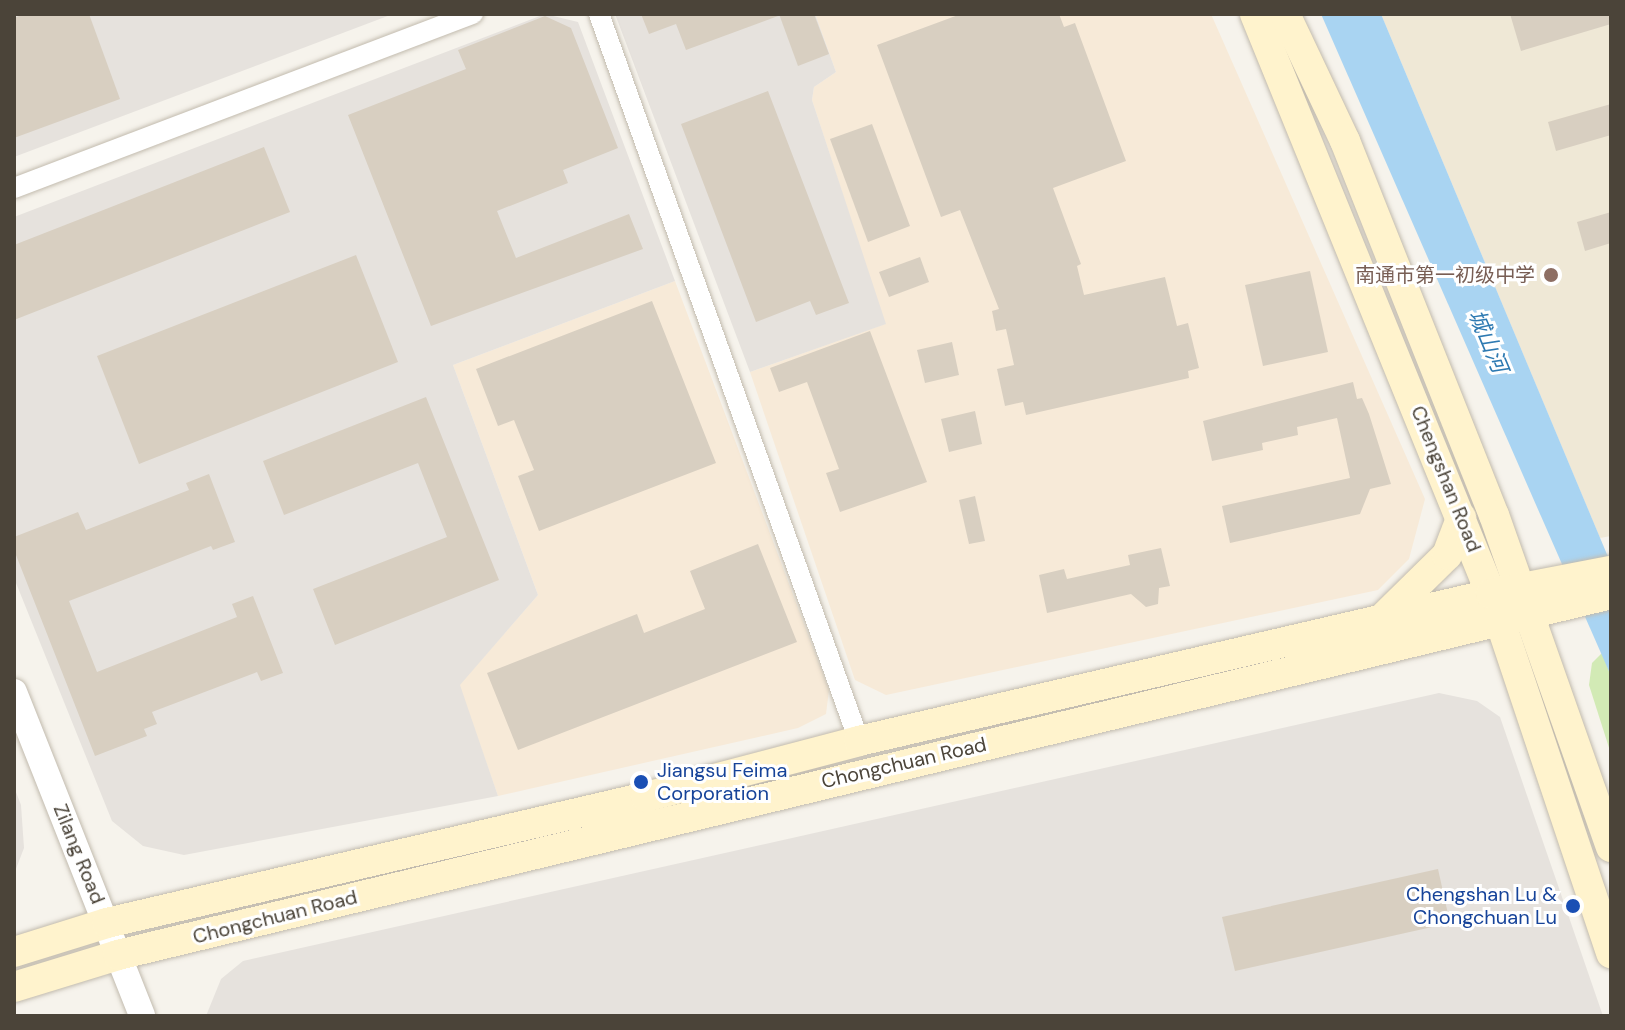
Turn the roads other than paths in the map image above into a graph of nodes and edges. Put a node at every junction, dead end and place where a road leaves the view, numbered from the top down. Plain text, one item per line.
1 (473, 14) edge
2 (599, 14) edge
3 (1255, 14) edge
4 (1285, 14) edge
5 (14, 188) edge
6 (1461, 518) junction
7 (1611, 571) edge
8 (1611, 594) edge
9 (1524, 601) junction
10 (1381, 620) junction
11 (14, 692) edge
12 (859, 741) junction
13 (1611, 847) edge
14 (107, 923) junction
15 (14, 952) edge
16 (1611, 953) edge
17 (118, 955) junction
18 (14, 987) edge
19 (142, 1016) edge

1 - 5 street
2 - 12 street
3 - 6 main road, Chengshan Road
4 - 9 main road, Chengshan Road
6 - 9 main road, Chengshan Road
6 - 10 main road
7 - 9 main road, Chongchuan Road
8 - 9 main road, Chongchuan Road
9 - 10 main road, Chongchuan Road
9 - 13 main road, Chengshan Road
9 - 16 main road, Chengshan Road
9 - 17 main road, Chongchuan Road
10 - 12 main road, Chongchuan Road
11 - 14 street, Zilang Road
12 - 14 main road, Chongchuan Road
14 - 15 main road, Chongchuan Road
14 - 17 street, Zilang Road
17 - 18 main road, Chongchuan Road
17 - 19 street, Zilang Road

